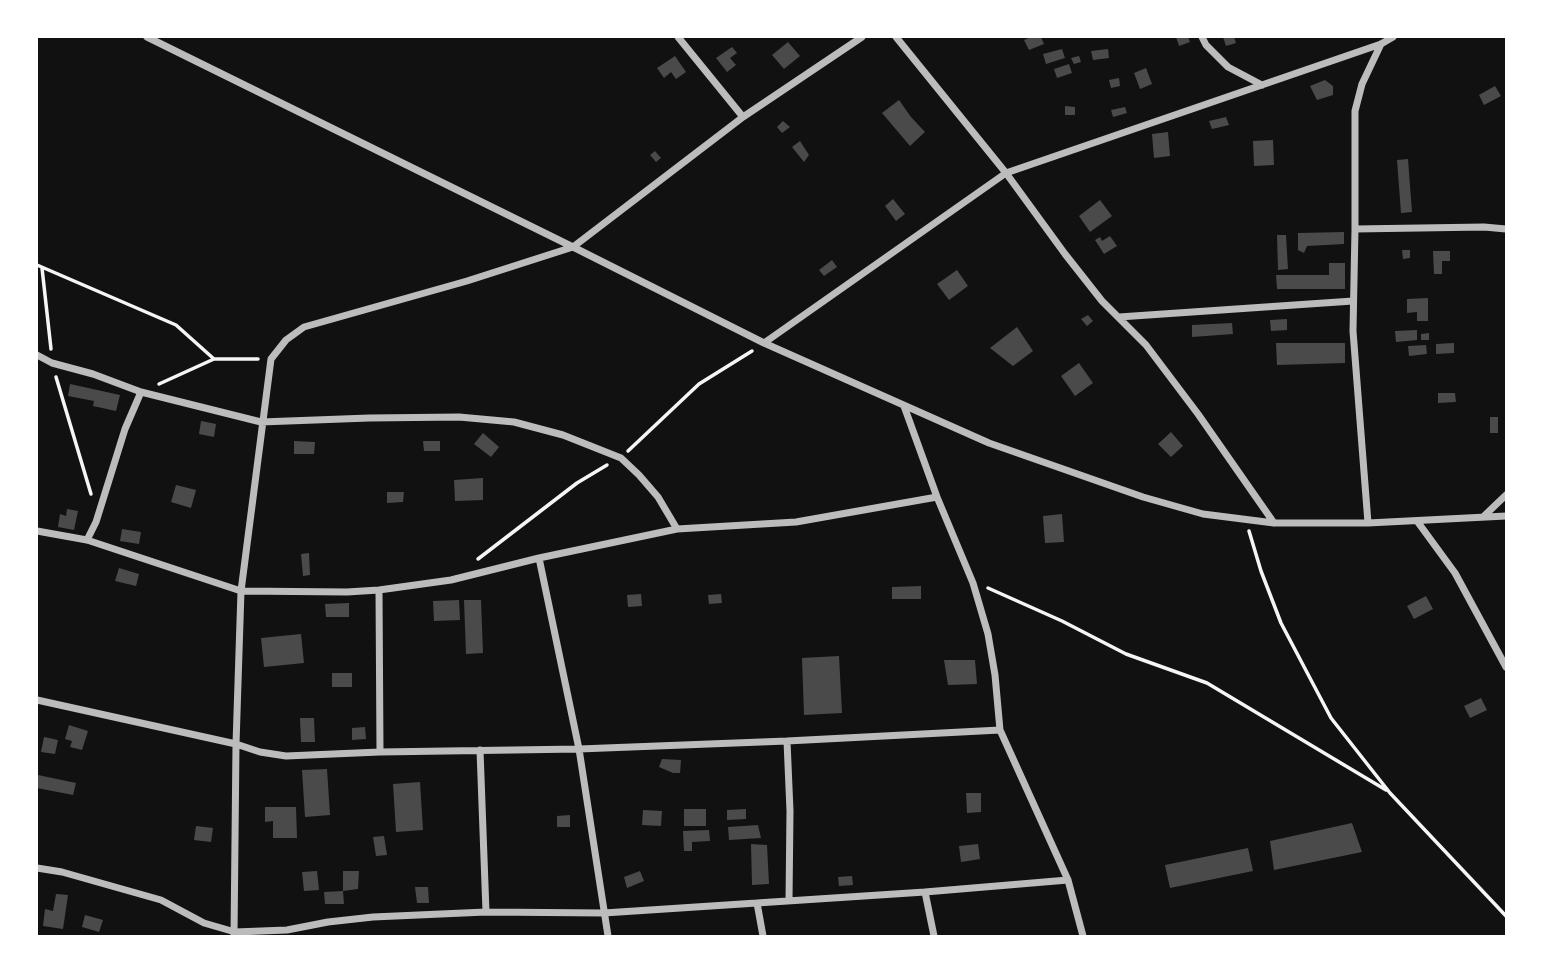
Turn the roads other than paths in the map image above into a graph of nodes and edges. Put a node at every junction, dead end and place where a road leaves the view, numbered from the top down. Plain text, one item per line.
1 (147, 37) edge
2 (678, 37) edge
3 (862, 37) edge
4 (896, 37) edge
5 (1202, 37) edge
6 (1393, 37) edge
7 (1381, 44) junction
8 (1262, 85) junction
9 (743, 117) junction
10 (1006, 173) junction
11 (1355, 229) junction
12 (1506, 229) edge
13 (573, 247) junction
14 (1353, 301) junction
15 (1119, 317) junction
16 (764, 343) junction
17 (37, 355) edge
18 (141, 392) junction
19 (904, 405) junction
20 (261, 422) junction
21 (1506, 495) edge
22 (937, 497) junction
23 (1506, 516) edge
24 (1482, 518) junction
25 (1418, 521) junction
26 (1274, 523) junction
27 (1368, 523) junction
28 (677, 529) junction
29 (37, 531) edge
30 (87, 540) junction
31 (539, 558) junction
32 (379, 590) junction
33 (241, 591) junction
34 (1506, 667) edge
35 (37, 700) edge
36 (1000, 730) junction
37 (787, 741) junction
38 (236, 744) junction
39 (579, 749) junction
40 (480, 750) junction
41 (380, 752) junction
42 (37, 868) edge
43 (1068, 880) junction
44 (925, 891) junction
45 (789, 901) junction
46 (757, 903) junction
47 (486, 912) junction
48 (604, 913) junction
49 (234, 934) edge
50 (608, 936) edge
51 (763, 936) edge
52 (934, 936) edge
53 (1083, 936) edge

1 - 13 street
2 - 9 street
3 - 9 street
4 - 10 street
5 - 8 street
6 - 7 street
7 - 8 street
7 - 11 street
8 - 10 street
9 - 13 street
10 - 15 street
10 - 16 street
11 - 12 street
11 - 14 street
13 - 16 street
13 - 20 street
14 - 15 street
14 - 27 street
15 - 26 street
16 - 19 street
17 - 18 street
18 - 20 street
18 - 30 street
19 - 22 street
19 - 26 street
20 - 28 street
20 - 33 street
21 - 24 street
22 - 28 street
22 - 36 street
23 - 24 street
24 - 25 street
25 - 27 street
25 - 34 street
26 - 27 street
28 - 31 street
29 - 30 street
30 - 33 street
31 - 32 street
31 - 39 street
32 - 33 street
32 - 41 street
33 - 38 street
35 - 38 street
36 - 37 street
36 - 43 street
37 - 39 street
37 - 45 street
38 - 41 street
38 - 49 street
39 - 40 street
39 - 48 street
40 - 41 street
40 - 47 street
42 - 49 street
43 - 44 street
43 - 53 street
44 - 45 street
44 - 52 street
45 - 46 street
46 - 48 street
46 - 51 street
47 - 48 street
47 - 49 street
48 - 50 street

